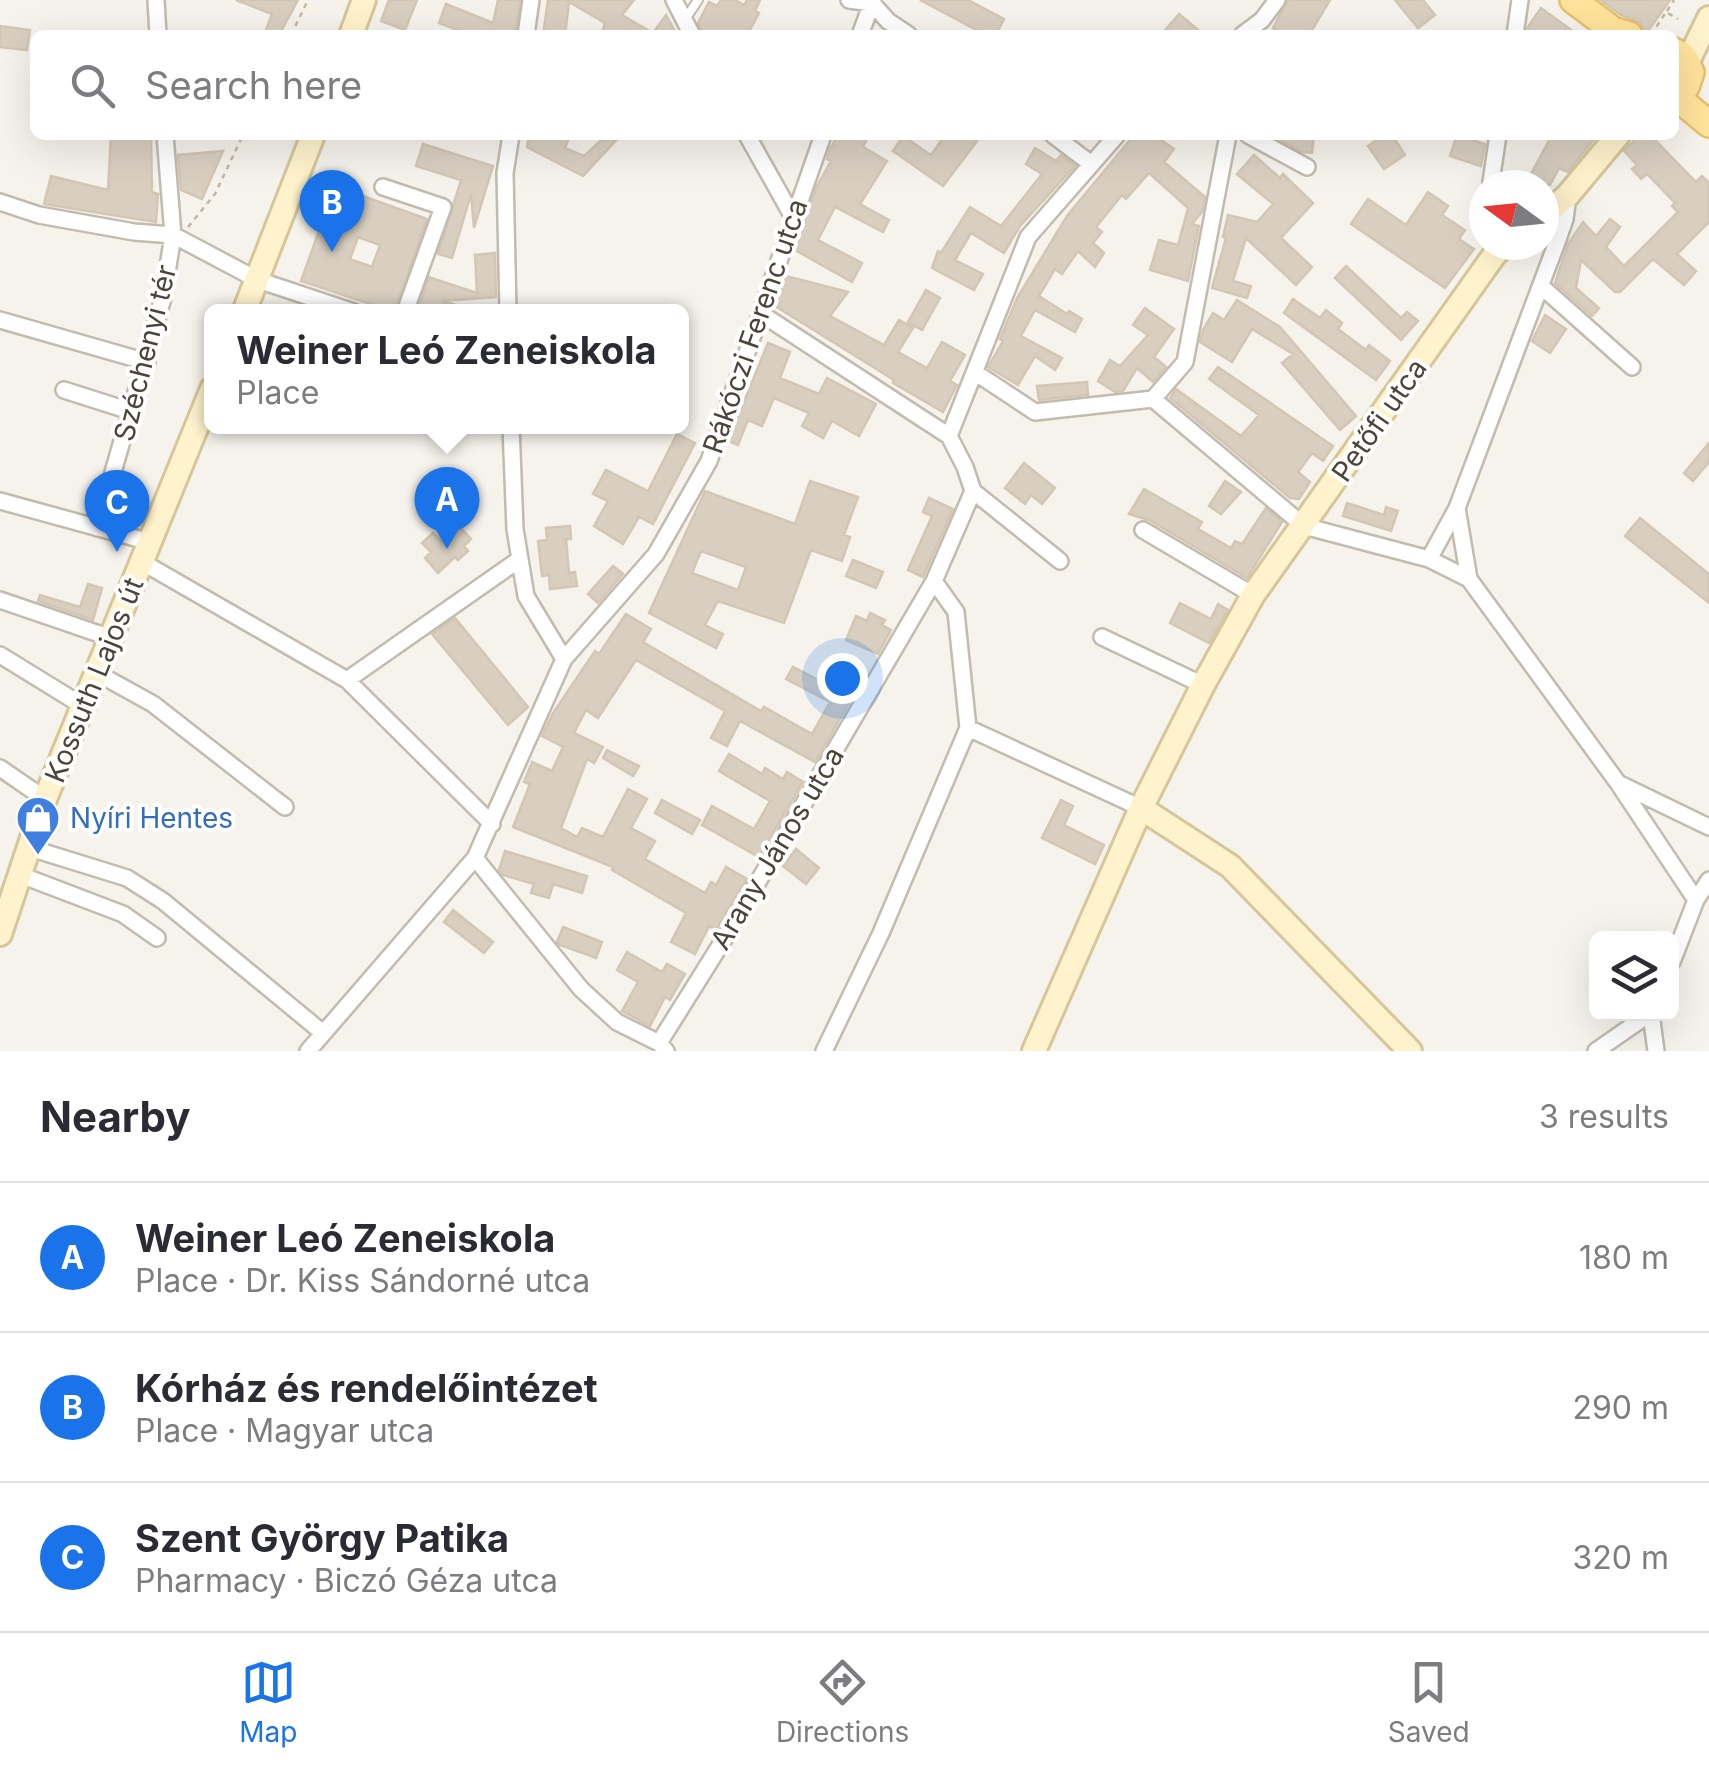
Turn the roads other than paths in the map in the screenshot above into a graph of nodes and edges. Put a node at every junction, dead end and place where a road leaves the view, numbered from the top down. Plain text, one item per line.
1 (156, 0) edge
2 (364, 0) edge
3 (532, 0) edge
4 (674, 0) edge
5 (698, 0) edge
6 (849, 0) edge
7 (1277, 0) edge
8 (1520, 0) edge
9 (1573, 0) edge
10 (874, 1) edge
11 (1709, 15) edge
12 (688, 28) edge
13 (158, 30) edge
14 (353, 30) edge
15 (527, 30) edge
16 (862, 30) edge
17 (902, 30) edge
18 (1249, 30) edge
19 (1515, 30) edge
20 (1616, 30) edge
21 (1679, 71) edge
22 (1709, 108) edge
23 (1709, 124) edge
24 (165, 140) edge
25 (312, 140) edge
26 (510, 140) edge
27 (750, 140) edge
28 (821, 140) edge
29 (1060, 140) edge
30 (1111, 140) edge
31 (1227, 140) edge
32 (1257, 140) edge
33 (1497, 140) edge
34 (1614, 140) edge
35 (1090, 163) junction
36 (1307, 167) dead end
37 (1493, 170) edge
38 (384, 187) dead end
39 (1568, 195) junction
40 (0, 202) edge
41 (1559, 203) edge
42 (793, 218) junction
43 (173, 235) junction
44 (1491, 260) edge
45 (258, 280) junction
46 (1541, 286) junction
47 (248, 304) edge
48 (330, 304) edge
49 (408, 304) edge
50 (508, 304) edge
51 (760, 313) junction
52 (0, 320) edge
53 (147, 362) junction
54 (1632, 366) dead end
55 (976, 373) junction
56 (64, 390) dead end
57 (1153, 399) junction
58 (204, 409) edge
59 (133, 412) junction
60 (511, 434) edge
61 (949, 436) junction
62 (974, 491) junction
63 (0, 501) edge
64 (1458, 508) junction
65 (1304, 526) junction
66 (97, 528) junction
67 (1143, 530) dead end
68 (146, 552) junction
69 (520, 559) junction
70 (1430, 559) junction
71 (1060, 561) dead end
72 (1469, 579) junction
73 (934, 582) junction
74 (1253, 596) junction
75 (0, 600) edge
76 (1102, 637) dead end
77 (111, 638) junction
78 (0, 655) edge
79 (564, 659) junction
80 (97, 673) junction
81 (347, 680) junction
82 (1203, 684) junction
83 (83, 706) junction
84 (968, 728) junction
85 (0, 768) edge
86 (1618, 783) junction
87 (45, 799) junction
88 (285, 806) dead end
89 (1141, 808) junction
90 (492, 824) junction
91 (1709, 827) edge
92 (28, 847) junction
93 (475, 858) junction
94 (1709, 880) edge
95 (10, 884) edge
96 (1696, 900) junction
97 (0, 934) edge
98 (157, 938) dead end
99 (1679, 944) edge
100 (1640, 1021) edge
101 (1651, 1021) edge
102 (323, 1033) junction
103 (662, 1047) edge
104 (308, 1051) edge
105 (824, 1051) edge
106 (1034, 1051) edge
107 (1410, 1051) edge
108 (1596, 1051) edge
109 (1656, 1051) edge

1 - 13 street
2 - 14 street
3 - 15 street
4 - 12 street
5 - 12 lane
6 - 10 street
7 - 18 street
8 - 19 street
9 - 20 main road
10 - 16 street
10 - 17 street
11 - 21 street
21 - 22 main road
21 - 23 main road
24 - 43 street, Széchenyi tér
25 - 45 street
26 - 50 street
27 - 42 street
28 - 42 street, Rákóczi Ferenc utca
29 - 35 street
30 - 35 street
31 - 57 street
32 - 36 street
33 - 37 street
34 - 39 street
35 - 55 street
38 - 49 street
39 - 41 street
39 - 46 street
40 - 43 street
42 - 51 street, Rákóczi Ferenc utca
43 - 45 street
43 - 53 street, Széchenyi tér
44 - 65 street, Petőfi utca
45 - 47 street
45 - 48 street
46 - 54 street
46 - 64 street
51 - 61 street
51 - 79 street, Rákóczi Ferenc utca
52 - 53 street
53 - 59 street, Széchenyi tér
55 - 57 street
55 - 61 street
56 - 59 street
57 - 65 street
58 - 68 street
59 - 66 street, Széchenyi tér
60 - 69 street
61 - 62 street
62 - 71 street
62 - 73 street, Arany János utca
63 - 66 street
64 - 70 street
64 - 72 street
65 - 70 street
65 - 74 street, Petőfi utca
66 - 68 street
67 - 74 street
68 - 77 street, Kossuth Lajos út
68 - 81 street
69 - 79 street
69 - 81 street
70 - 72 street
72 - 86 street
73 - 84 street
73 - 103 street, Arany János utca
74 - 82 street, Petőfi utca
75 - 77 street
76 - 82 street
77 - 80 street, Kossuth Lajos út
78 - 83 street
79 - 90 street, Rákóczi Ferenc utca
80 - 83 street, Kossuth Lajos út
80 - 88 street
81 - 90 street
82 - 89 street, Petőfi utca
83 - 87 street, Kossuth Lajos út
84 - 89 street
84 - 105 street
85 - 87 street
86 - 91 street
86 - 96 street
87 - 92 street, Kossuth Lajos út
89 - 106 street, Petőfi utca
89 - 107 street
90 - 93 street, Rákóczi Ferenc utca
92 - 95 street, Kossuth Lajos út
92 - 102 street
93 - 102 street, Rákóczi Ferenc utca
93 - 103 street
94 - 96 street
95 - 97 street, Kossuth Lajos út
95 - 98 street
96 - 99 street
100 - 108 street
101 - 109 street
102 - 104 street, Rákóczi Ferenc utca

